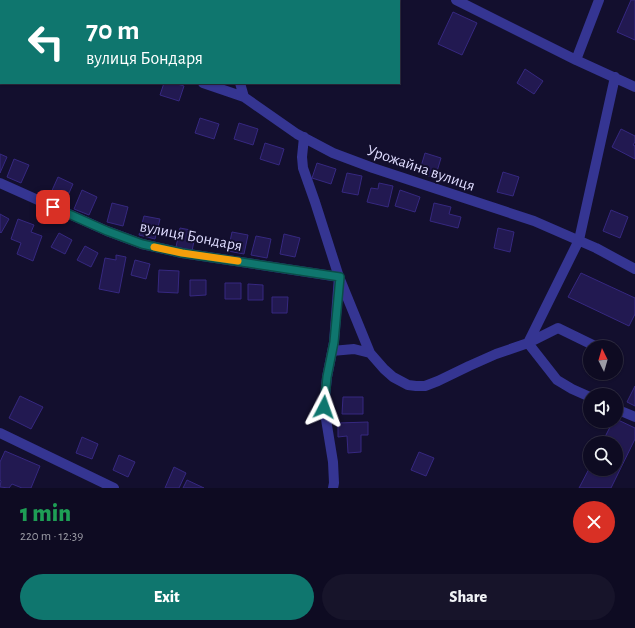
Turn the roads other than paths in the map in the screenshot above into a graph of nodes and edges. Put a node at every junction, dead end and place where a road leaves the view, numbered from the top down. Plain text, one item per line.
1 (456, 0) edge
2 (599, 0) edge
3 (576, 60) junction
4 (615, 78) junction
5 (206, 84) edge
6 (240, 84) edge
7 (635, 87) edge
8 (244, 97) junction
9 (304, 137) junction
10 (0, 183) edge
11 (579, 240) junction
12 (635, 269) edge
13 (340, 277) junction
14 (583, 340) edge
15 (528, 343) junction
16 (332, 351) junction
17 (370, 353) junction
18 (583, 394) edge
19 (623, 412) edge
20 (635, 417) edge
21 (0, 434) edge
22 (114, 488) edge
23 (333, 488) edge

1 - 3 street
2 - 3 street
3 - 4 street
4 - 7 street
4 - 11 street
5 - 8 street, Урожайна вулиця
6 - 8 street
8 - 9 street, Урожайна вулиця
9 - 11 street, Урожайна вулиця
9 - 13 street
10 - 13 street, вулиця Бондаря
11 - 12 street, Урожайна вулиця
11 - 15 street
13 - 16 street
13 - 17 street
14 - 15 street
15 - 17 street
15 - 18 street
16 - 17 street
16 - 23 street
19 - 20 street
21 - 22 street

